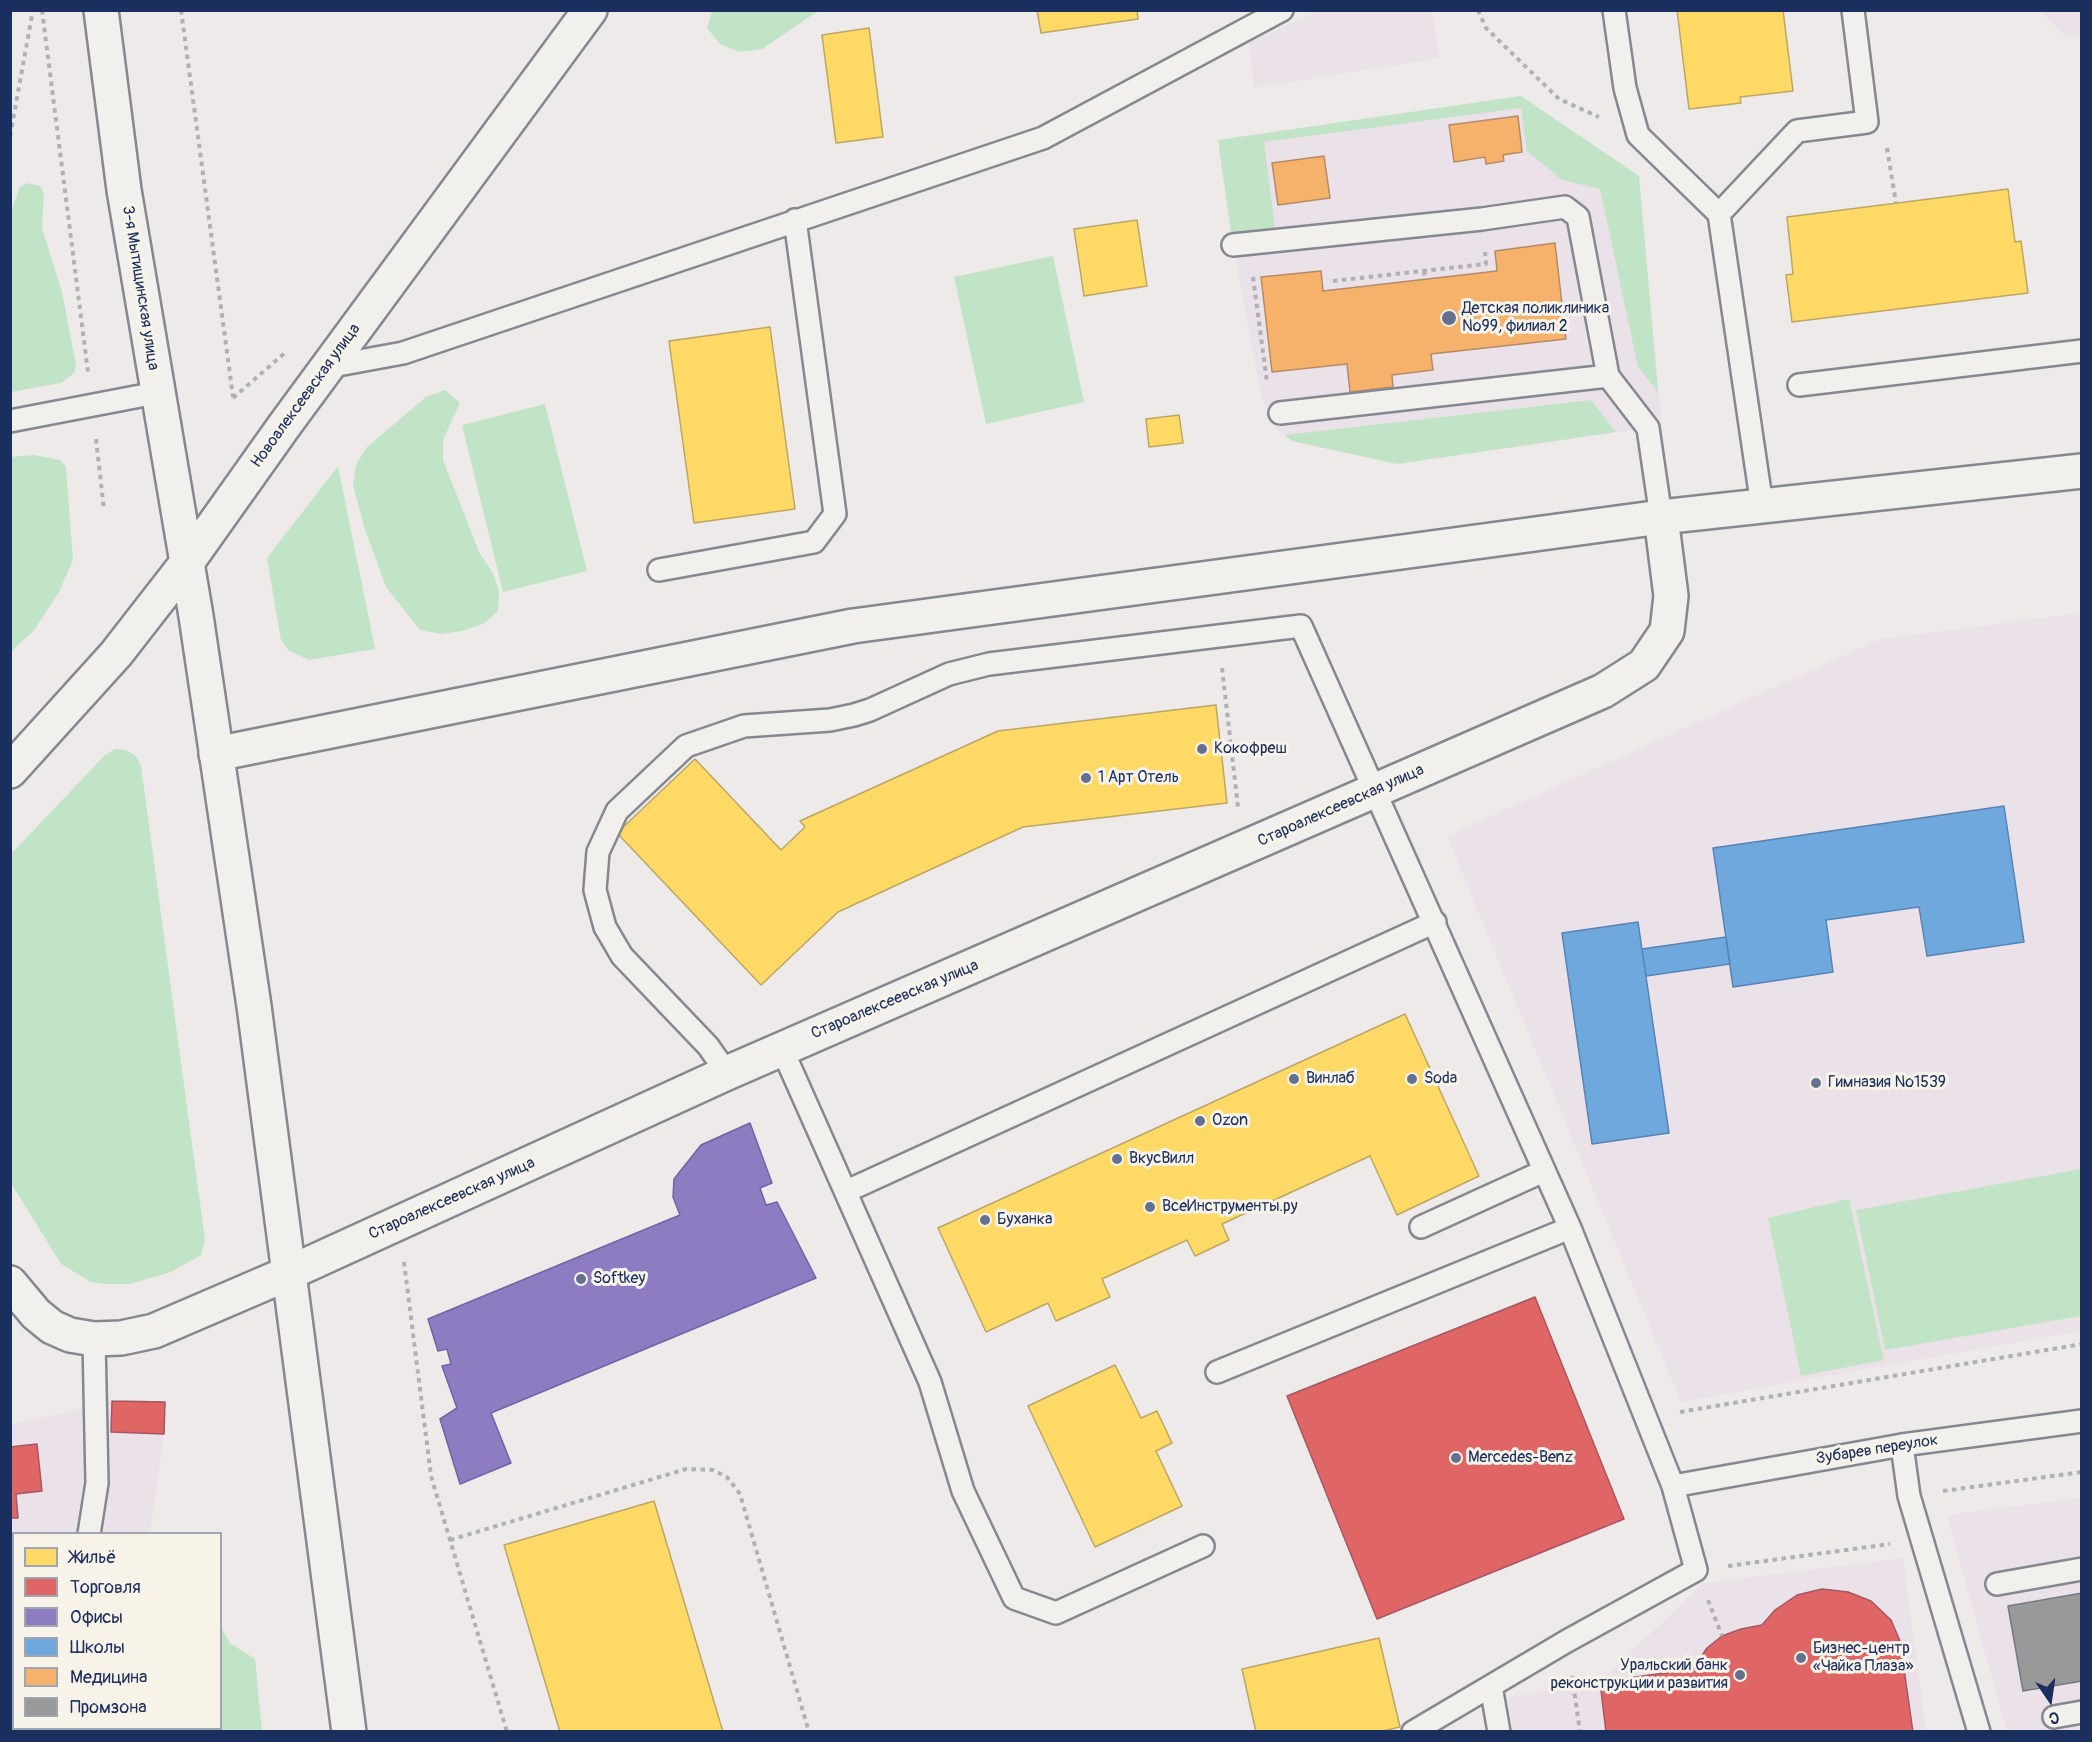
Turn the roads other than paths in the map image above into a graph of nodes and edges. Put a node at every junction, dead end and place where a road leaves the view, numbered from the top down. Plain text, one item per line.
1 (100, 10) edge
2 (590, 10) edge
3 (1282, 10) edge
4 (1614, 10) edge
5 (1853, 10) edge
6 (1719, 214) junction
7 (795, 219) junction
8 (1240, 244) road end
9 (2082, 351) edge
10 (327, 367) junction
11 (1608, 376) junction
12 (1799, 385) dead end
13 (156, 393) junction
14 (1280, 413) road end
15 (10, 421) edge
16 (2082, 471) edge
17 (1762, 506) junction
18 (1661, 517) junction
19 (186, 564) junction
20 (659, 570) dead end
21 (216, 754) junction
22 (10, 771) edge
23 (1376, 791) junction
24 (1435, 922) junction
25 (782, 1049) junction
26 (727, 1073) junction
27 (1544, 1171) junction
28 (848, 1191) junction
29 (1421, 1227) dead end
30 (1570, 1228) junction
31 (289, 1273) junction
32 (10, 1283) edge
33 (94, 1339) junction
34 (1217, 1372) dead end
35 (2082, 1421) edge
36 (1902, 1445) junction
37 (1673, 1486) junction
38 (89, 1532) edge
39 (1203, 1546) dead end
40 (2082, 1569) edge
41 (1997, 1584) dead end
42 (1491, 1686) junction
43 (2082, 1712) edge
44 (2054, 1717) dead end
45 (349, 1731) edge
46 (1413, 1731) edge
47 (1499, 1731) edge
48 (1979, 1731) edge

1 - 13 street, 3-я Мытищинская улица
2 - 10 street, Новоалексеевская улица
3 - 7 lane
4 - 6 lane
5 - 6 lane
6 - 17 lane
7 - 10 lane
7 - 20 lane
8 - 11 lane
9 - 12 lane
10 - 19 street, Новоалексеевская улица
11 - 14 lane
11 - 18 lane
13 - 15 lane
13 - 19 street, 3-я Мытищинская улица
16 - 17 street
17 - 18 street
18 - 21 street
18 - 23 street, Староалексеевская улица
19 - 21 street, 3-я Мытищинская улица
19 - 22 street, Новоалексеевская улица
21 - 31 street, 3-я Мытищинская улица
23 - 24 lane
23 - 25 street, Староалексеевская улица
23 - 26 lane
24 - 27 lane
24 - 28 lane
25 - 26 street, Староалексеевская улица
25 - 28 lane
26 - 31 street, Староалексеевская улица
27 - 29 lane
27 - 30 lane
28 - 39 lane
30 - 34 lane
30 - 37 lane
31 - 33 street, Староалексеевская улица
31 - 45 street, 3-я Мытищинская улица
32 - 33 street, Староалексеевская улица
33 - 38 lane
35 - 36 lane, Зубарев переулок
36 - 37 lane, Зубарев переулок
36 - 48 lane
37 - 42 lane
40 - 41 lane
42 - 46 lane
42 - 47 lane
43 - 44 lane

